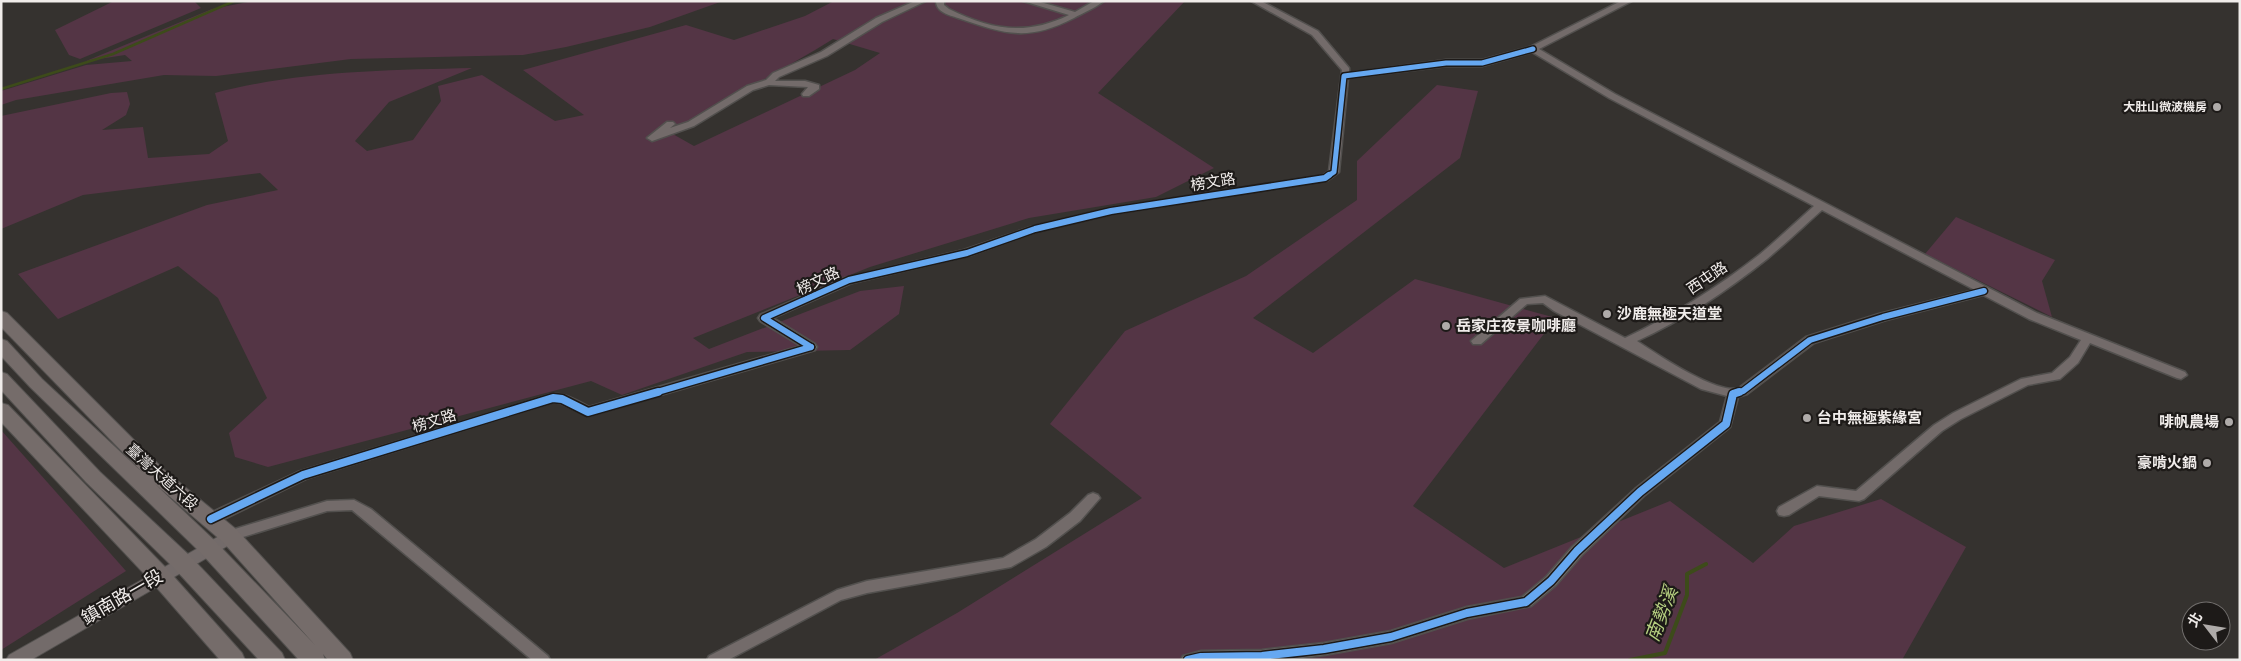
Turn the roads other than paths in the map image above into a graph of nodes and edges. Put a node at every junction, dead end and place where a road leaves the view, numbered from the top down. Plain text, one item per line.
1 (922, 1) edge
2 (940, 1) edge
3 (1027, 1) edge
4 (1255, 1) edge
5 (1628, 1) edge
6 (1095, 2) edge
7 (1075, 14) junction
8 (1533, 49) junction
9 (1344, 76) junction
10 (769, 82) junction
11 (806, 94) dead end
12 (670, 124) dead end
13 (1820, 206) junction
14 (1984, 291) junction
15 (1, 317) edge
16 (2088, 338) junction
17 (1477, 341) dead end
18 (1, 344) edge
19 (1656, 359) junction
20 (2182, 375) dead end
21 (1, 378) edge
22 (1733, 394) junction
23 (1, 410) edge
24 (1093, 498) dead end
25 (1784, 511) dead end
26 (211, 519) junction
27 (230, 536) junction
28 (208, 547) junction
29 (182, 562) junction
30 (159, 575) junction
31 (15, 660) edge
32 (234, 660) edge
33 (274, 660) edge
34 (314, 660) edge
35 (342, 660) edge
36 (544, 660) edge
37 (714, 660) edge
38 (1188, 660) edge

1 - 10 street
2 - 7 street
3 - 7 street
4 - 9 street
5 - 8 street
6 - 7 street
8 - 9 street
8 - 13 street
9 - 26 street, 榜文路
10 - 11 street
10 - 12 street
13 - 14 street
13 - 19 street, 西屯路
14 - 16 street
14 - 22 street
15 - 26 main road, 臺灣大道六段
16 - 20 street
16 - 25 street
17 - 19 street
18 - 28 main road, 臺灣大道六段
19 - 22 street
21 - 29 main road
22 - 38 street
23 - 30 main road
24 - 37 street
26 - 27 main road, 臺灣大道六段
27 - 28 street, 鎮南路一段
27 - 35 main road, 臺灣大道六段
27 - 36 street
28 - 29 street, 鎮南路一段
28 - 34 main road, 臺灣大道六段
29 - 30 street, 鎮南路一段
29 - 33 main road
30 - 31 street, 鎮南路一段
30 - 32 main road

